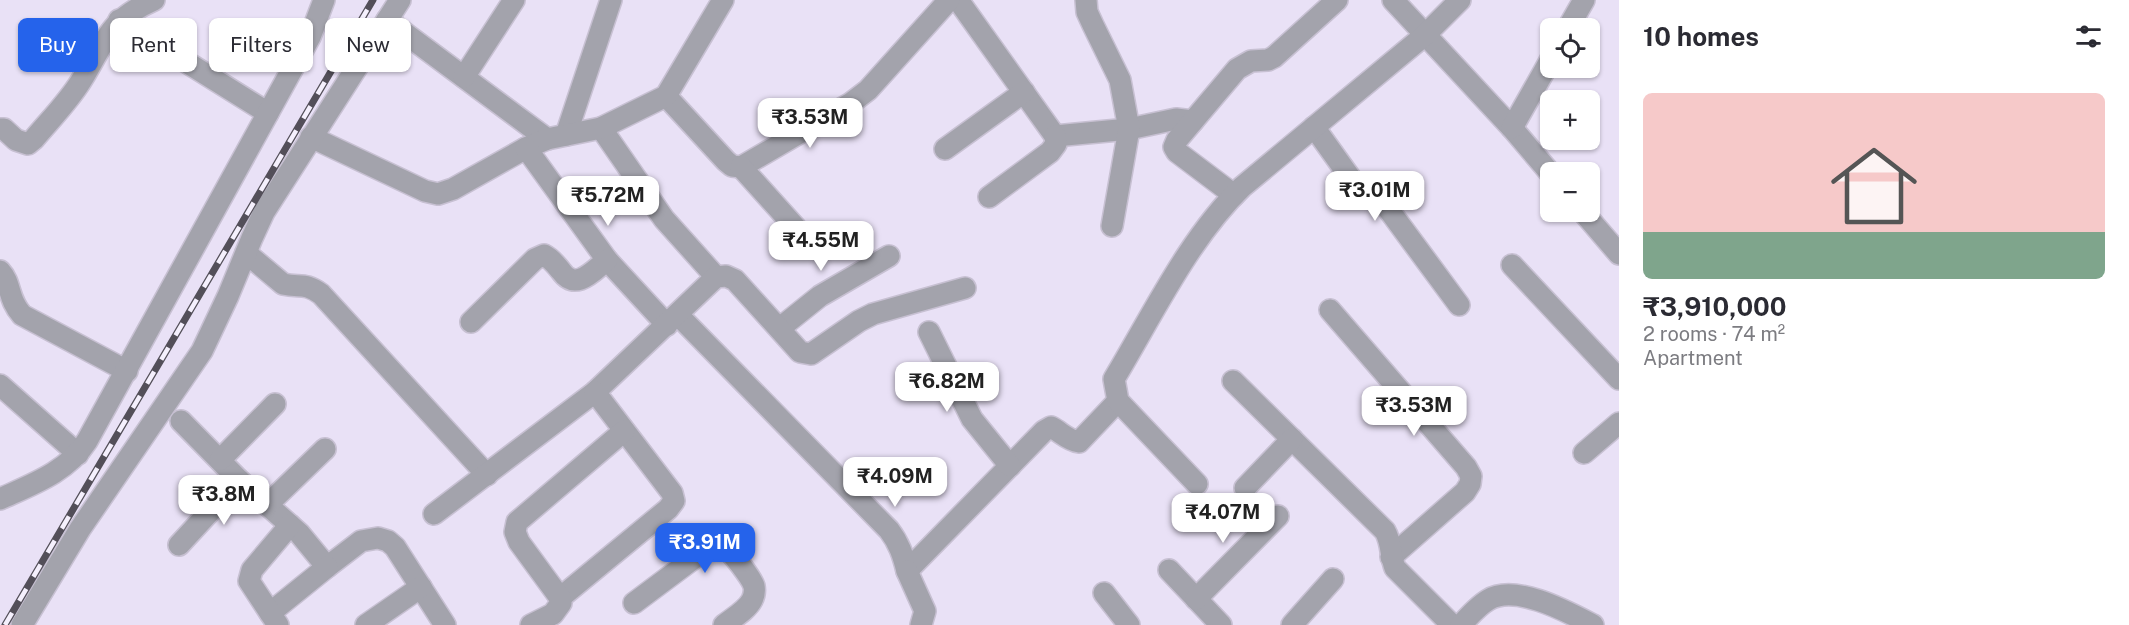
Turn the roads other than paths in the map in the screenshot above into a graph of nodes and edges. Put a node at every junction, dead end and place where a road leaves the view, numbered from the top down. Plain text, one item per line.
1 (154, 0) edge
2 (324, 0) edge
3 (400, 0) edge
4 (514, 0) edge
5 (611, 0) edge
6 (723, 0) edge
7 (949, 0) edge
8 (958, 0) edge
9 (1086, 0) edge
10 (1337, 0) edge
11 (1393, 0) edge
12 (1460, 0) edge
13 (1584, 0) edge
14 (122, 18) edge
15 (388, 18) edge
16 (1574, 18) edge
17 (110, 31) edge
18 (1425, 35) junction
19 (411, 38) edge
20 (197, 69) edge
21 (353, 72) edge
22 (464, 77) junction
23 (1540, 78) edge
24 (1024, 92) junction
25 (666, 96) junction
26 (268, 113) junction
27 (1193, 121) junction
28 (602, 128) junction
29 (1314, 128) junction
30 (1512, 128) junction
31 (0, 129) edge
32 (1130, 129) junction
33 (1055, 136) junction
34 (311, 137) junction
35 (556, 137) junction
36 (526, 148) junction
37 (945, 150) dead end
38 (1541, 162) edge
39 (741, 167) junction
40 (1234, 195) junction
41 (989, 197) dead end
42 (1592, 222) edge
43 (1112, 226) dead end
44 (796, 228) dead end
45 (246, 253) junction
46 (1619, 254) edge
47 (889, 256) dead end
48 (607, 260) junction
49 (1512, 265) dead end
50 (0, 270) edge
51 (716, 277) junction
52 (965, 288) dead end
53 (1459, 305) dead end
54 (1330, 310) dead end
55 (672, 320) junction
56 (471, 322) dead end
57 (780, 328) junction
58 (929, 332) dead end
59 (127, 371) junction
60 (1619, 379) edge
61 (1233, 381) dead end
62 (0, 385) edge
63 (595, 392) junction
64 (1118, 401) junction
65 (275, 404) dead end
66 (181, 421) dead end
67 (1619, 423) edge
68 (624, 431) junction
69 (1292, 439) junction
70 (325, 449) dead end
71 (1584, 453) dead end
72 (78, 454) junction
73 (220, 460) junction
74 (1010, 466) junction
75 (487, 475) junction
76 (239, 480) junction
77 (1197, 483) dead end
78 (1245, 488) dead end
79 (0, 499) edge
80 (267, 505) junction
81 (434, 514) dead end
82 (1278, 516) dead end
83 (290, 525) junction
84 (179, 545) dead end
85 (1391, 557) junction
86 (327, 567) junction
87 (1169, 570) dead end
88 (907, 571) junction
89 (1333, 579) dead end
90 (421, 587) junction
91 (1104, 593) dead end
92 (560, 598) junction
93 (1196, 599) junction
94 (634, 603) dead end
95 (274, 619) edge
96 (1585, 623) edge
97 (22, 625) edge
98 (366, 625) edge
99 (445, 625) edge
100 (531, 625) edge
101 (724, 625) edge
102 (921, 625) edge
103 (1129, 625) edge
104 (1221, 625) edge
105 (1292, 625) edge
106 (1452, 625) edge
107 (1461, 625) edge

1 - 14 street
2 - 26 street
3 - 15 street
4 - 22 street
5 - 35 street
6 - 25 street
7 - 39 street
8 - 24 street
9 - 32 street
10 - 27 street
11 - 18 street
12 - 18 street
13 - 16 street
17 - 31 street
18 - 29 street
18 - 30 street
19 - 22 street
20 - 26 street
21 - 34 street
22 - 35 street
23 - 30 street
24 - 33 street
24 - 37 street
25 - 28 street
25 - 39 street
26 - 59 street
27 - 32 street
27 - 40 street
28 - 35 street
28 - 51 street
29 - 40 street
29 - 53 street
30 - 38 street
32 - 33 street
32 - 43 street
33 - 41 street
34 - 36 street
34 - 45 street
35 - 36 street
36 - 48 street
39 - 44 street
40 - 64 street
42 - 46 street
45 - 75 street
45 - 97 street
47 - 57 street
48 - 55 street
48 - 56 street
49 - 60 street
50 - 59 street
51 - 55 street
51 - 57 street
52 - 57 street
54 - 85 street
55 - 63 street
55 - 88 street
58 - 74 street
59 - 72 street
61 - 69 street
62 - 72 street
63 - 68 street
63 - 75 street
64 - 74 street
64 - 77 street
65 - 73 street
66 - 73 street
67 - 71 street
68 - 92 street
68 - 92 street
69 - 78 street
69 - 85 street
70 - 80 street
72 - 79 street
73 - 76 street
74 - 88 street
75 - 81 street
76 - 80 street
76 - 84 street
80 - 83 street
82 - 93 street
83 - 86 street
83 - 95 street
85 - 106 street
86 - 90 street
86 - 95 street
87 - 93 street
88 - 102 street
89 - 105 street
90 - 98 street
90 - 99 street
91 - 103 street
92 - 100 street
93 - 104 street
94 - 101 street
96 - 107 street

